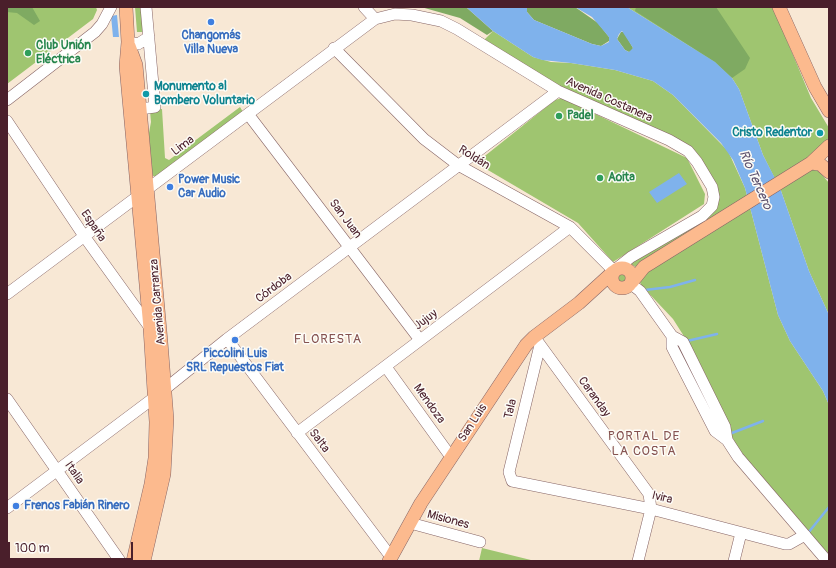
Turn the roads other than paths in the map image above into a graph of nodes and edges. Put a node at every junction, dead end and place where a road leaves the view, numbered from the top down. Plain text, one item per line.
1 (102, 7) edge
2 (111, 7) edge
3 (126, 7) edge
4 (146, 7) edge
5 (364, 7) edge
6 (780, 7) edge
7 (375, 18) junction
8 (94, 32) junction
9 (149, 37) junction
10 (128, 42) junction
11 (334, 48) junction
12 (558, 91) junction
13 (7, 100) edge
14 (140, 109) junction
15 (829, 111) edge
16 (248, 114) junction
17 (7, 121) edge
18 (829, 146) edge
19 (458, 165) junction
20 (807, 165) junction
21 (829, 172) edge
22 (142, 192) junction
23 (570, 227) junction
24 (84, 236) junction
25 (350, 248) junction
26 (644, 267) junction
27 (617, 270) junction
28 (146, 281) junction
29 (628, 285) junction
30 (7, 294) edge
31 (125, 294) junction
32 (579, 303) junction
33 (150, 328) junction
34 (227, 340) junction
35 (420, 340) junction
36 (537, 341) junction
37 (161, 342) junction
38 (386, 367) junction
39 (160, 393) junction
40 (7, 399) edge
41 (297, 433) junction
42 (451, 457) junction
43 (57, 472) junction
44 (510, 479) joint
45 (7, 508) edge
46 (652, 509) junction
47 (410, 523) junction
48 (741, 533) junction
49 (805, 535) junction
50 (480, 542) dead end
51 (390, 559) edge
52 (120, 561) edge
53 (133, 561) edge
54 (144, 561) edge
55 (638, 561) edge
56 (734, 561) edge
57 (827, 561) edge

1 - 8 street
2 - 8 street
3 - 10 main road, Avenida Carranza
4 - 9 street
5 - 7 street
6 - 15 main road
7 - 11 street, Lima
7 - 12 street, Avenida Costanera
8 - 13 street
9 - 10 street
9 - 14 street
10 - 14 main road, Avenida Carranza
10 - 22 main road, Avenida Carranza
11 - 16 street, Lima
11 - 19 street, Roldán
12 - 19 street, Córdoba
12 - 27 street, Avenida Costanera
14 - 22 main road, Avenida Carranza
16 - 22 street, Lima
16 - 25 street, San Juan
17 - 24 street, España
18 - 20 main road
19 - 23 street, Roldán
19 - 25 street, Córdoba
20 - 21 main road
20 - 26 main road
22 - 24 street, Lima
22 - 28 main road, Avenida Carranza
22 - 37 main road, Avenida Carranza
23 - 27 street, Roldán
23 - 35 street, Jujuy
24 - 30 street, Lima
24 - 31 street, España
25 - 34 street, Córdoba
25 - 35 street, San Juan
26 - 27 main road
26 - 29 main road
27 - 29 main road
27 - 29 main road
27 - 32 main road, San Luis
28 - 31 street
28 - 33 main road, Avenida Carranza
29 - 32 main road, San Luis
29 - 49 street
31 - 33 street, España
32 - 36 main road, San Luis
33 - 37 street, España
33 - 39 main road, Avenida Carranza
34 - 39 street, Córdoba
34 - 41 street, Salta
35 - 38 street, Jujuy
36 - 42 main road, San Luis
36 - 44 street, Tala
36 - 46 street, Caranday
37 - 39 main road, Avenida Carranza
38 - 41 street, Jujuy
38 - 42 street, Mendoza
39 - 43 street, Córdoba
39 - 53 main road, Avenida Carranza
39 - 54 main road, Avenida Carranza
40 - 43 street, Italia
41 - 51 street, Salta
42 - 47 main road, San Luis
43 - 45 street, Córdoba
43 - 52 street, Italia
44 - 46 street, Ivira
46 - 48 street, Ivira
46 - 55 street
47 - 50 street, Misiones
47 - 51 main road, San Luis
48 - 49 street, Ivira
48 - 56 street
49 - 57 street

